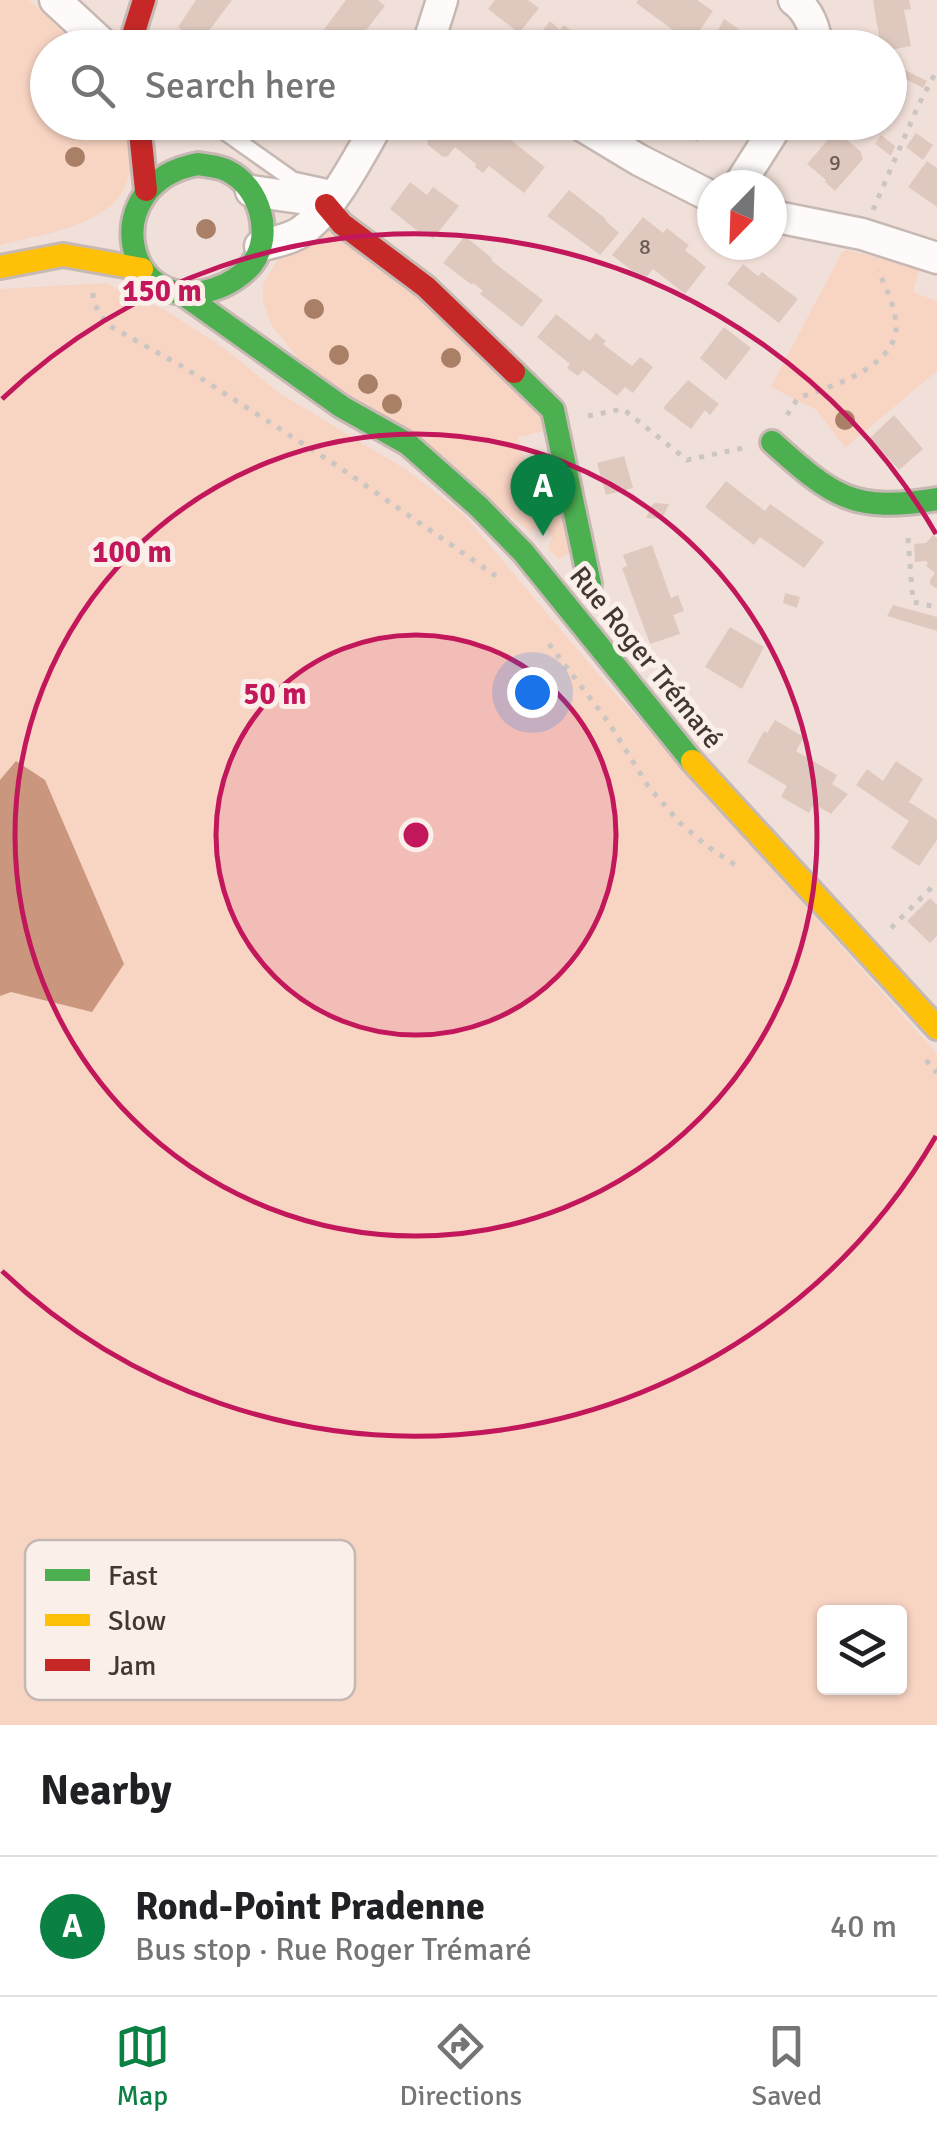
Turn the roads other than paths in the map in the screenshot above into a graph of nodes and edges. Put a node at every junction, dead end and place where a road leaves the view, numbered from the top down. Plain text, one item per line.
1 (55, 0) edge
2 (144, 0) edge
3 (442, 0) edge
4 (794, 0) edge
5 (88, 30) edge
6 (138, 30) edge
7 (438, 30) edge
8 (814, 30) edge
9 (140, 140) edge
10 (236, 140) edge
11 (368, 140) edge
12 (606, 140) edge
13 (768, 140) edge
14 (178, 145) dead end
15 (198, 164) junction
16 (749, 170) edge
17 (697, 189) edge
18 (146, 190) junction
19 (251, 191) junction
20 (332, 198) junction
21 (787, 219) edge
22 (88, 238) dead end
23 (260, 246) junction
24 (63, 256) junction
25 (937, 258) edge
26 (0, 268) edge
27 (142, 269) junction
28 (183, 294) junction
29 (266, 330) dead end
30 (278, 362) junction
31 (772, 442) road end
32 (937, 498) edge
33 (590, 584) dead end
34 (937, 1028) edge

1 - 5 street
2 - 6 street
3 - 7 street
4 - 8 street
9 - 18 street
10 - 20 lane, Rue Roger Trémaré
11 - 20 street
12 - 17 street
13 - 16 street
14 - 15 street
15 - 18 street
15 - 19 street
18 - 27 street
19 - 20 street
19 - 23 street
20 - 23 street
20 - 33 street, Rue Roger Trémaré
21 - 25 street
22 - 24 street
23 - 28 street
24 - 26 street
24 - 27 street
27 - 28 street
28 - 30 street, Rue Roger Trémaré
29 - 30 street
30 - 34 street, Rue Roger Trémaré
31 - 32 street

